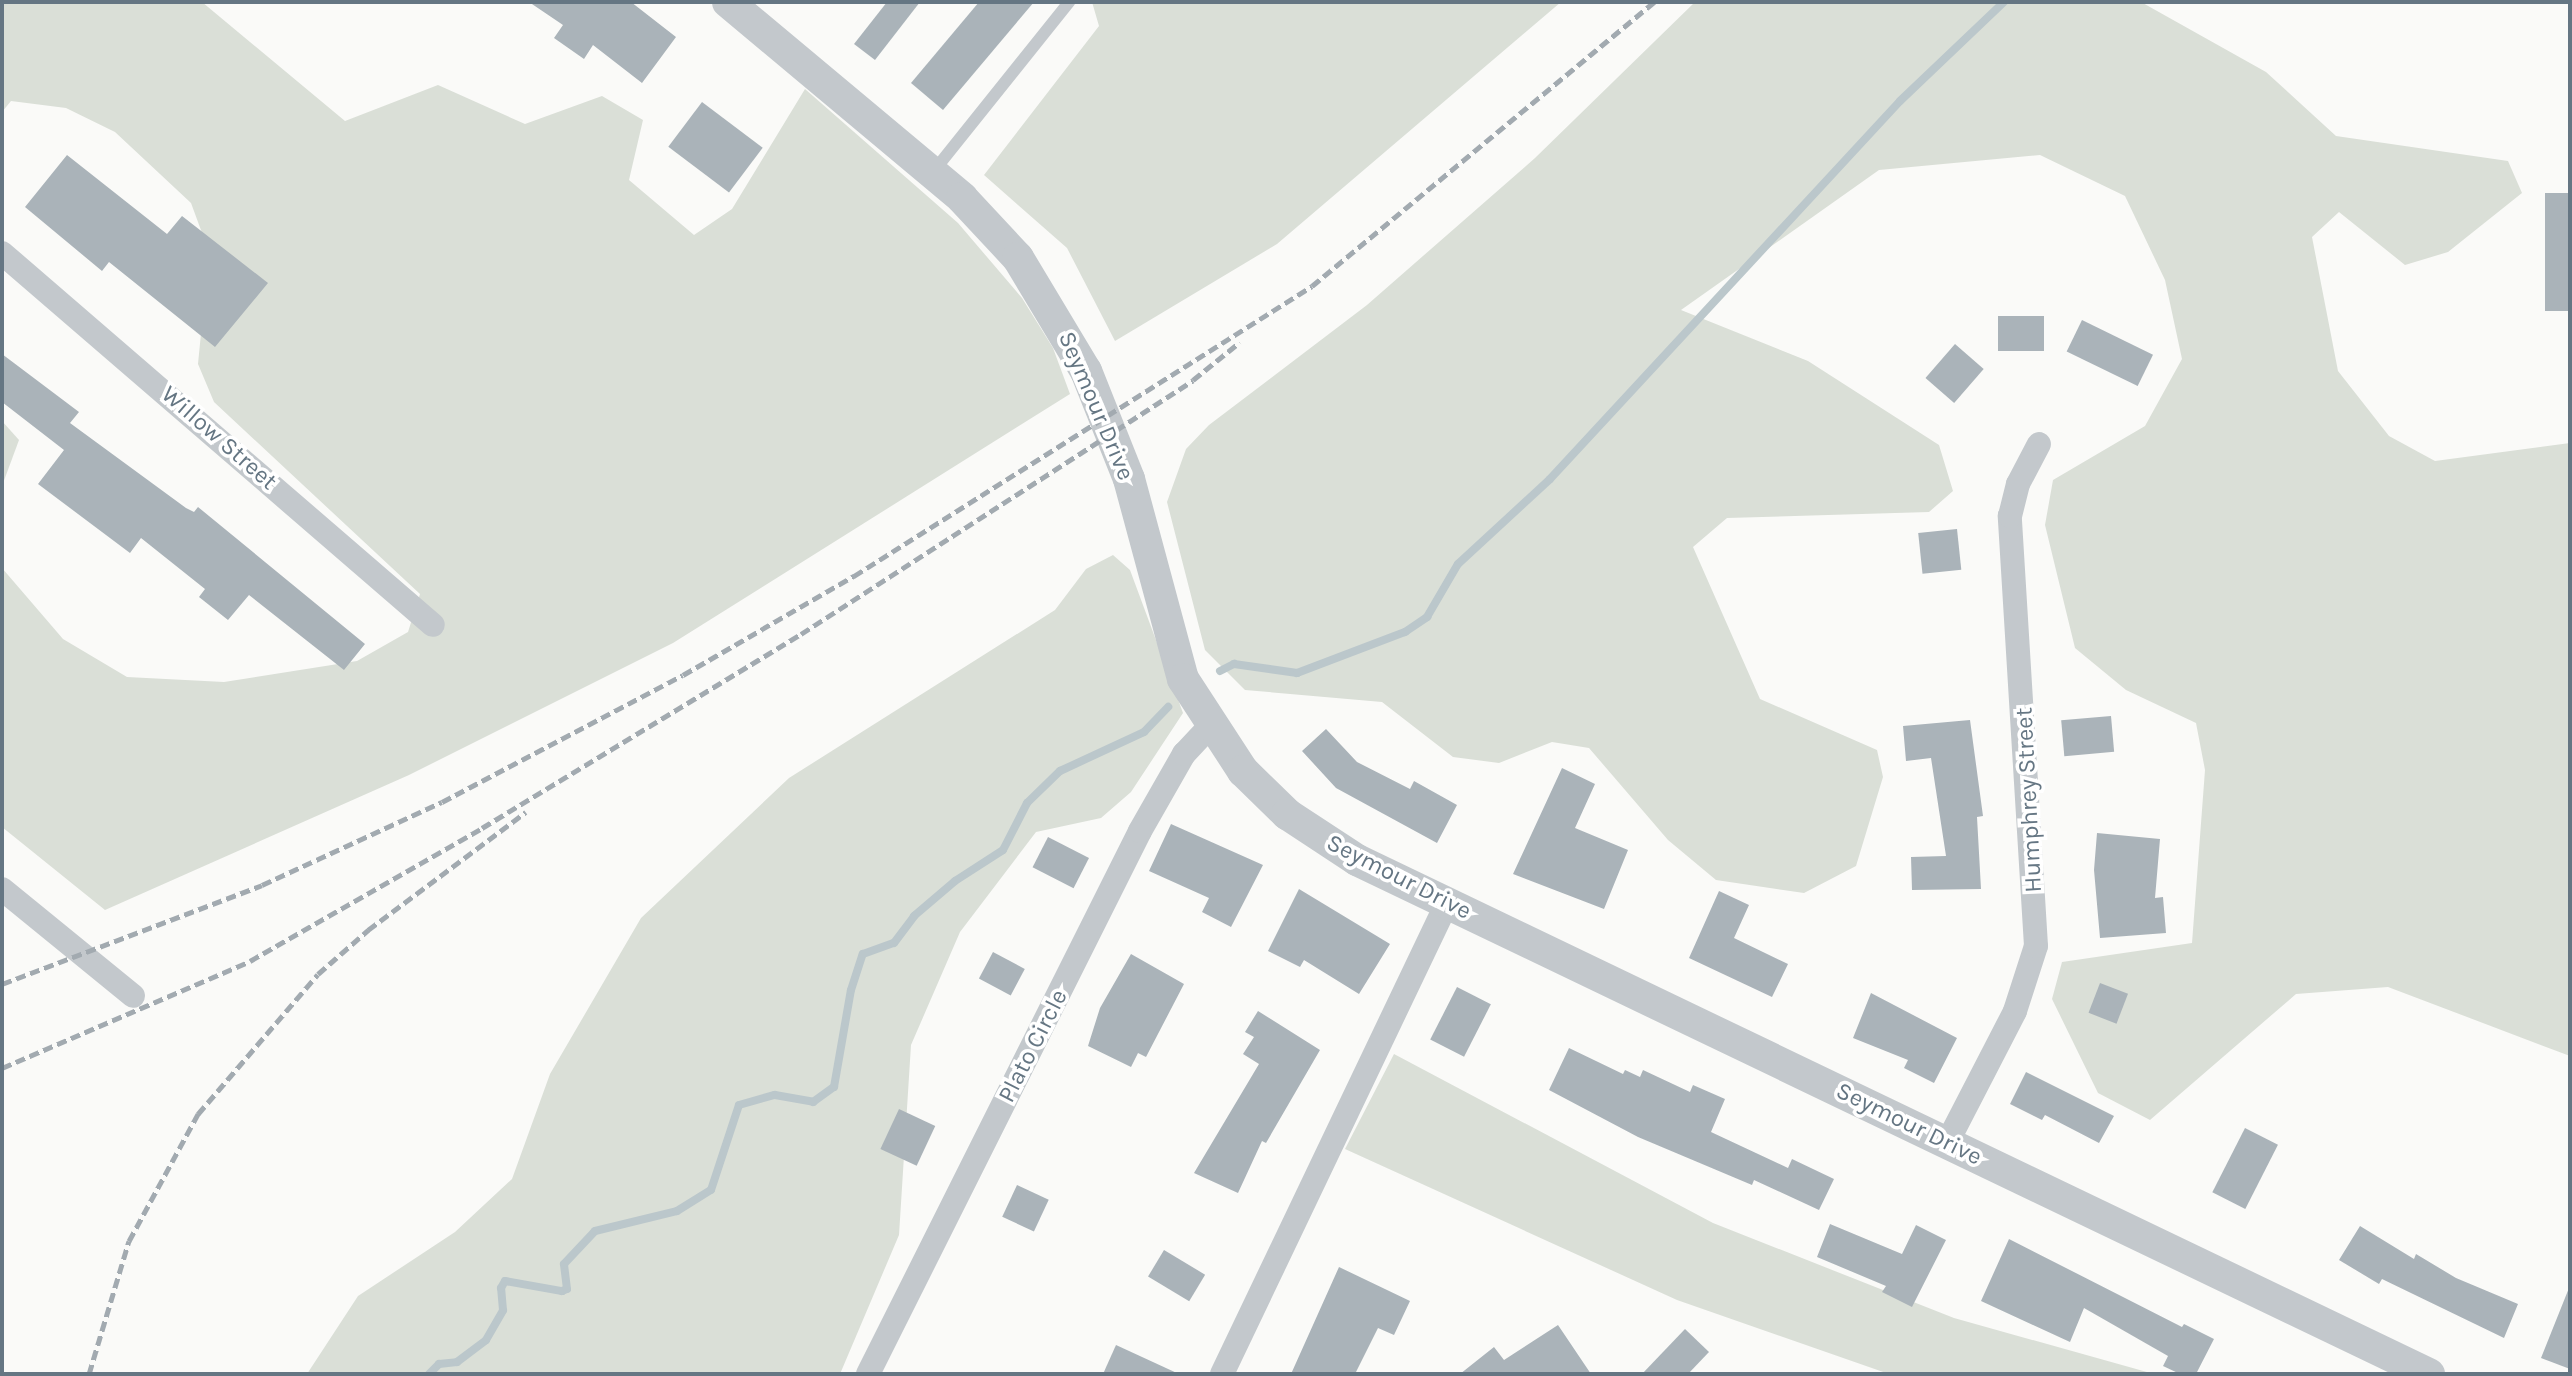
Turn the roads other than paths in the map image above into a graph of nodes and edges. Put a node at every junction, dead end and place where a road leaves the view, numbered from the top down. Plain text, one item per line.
1 (727, 2) edge
2 (1069, 2) edge
3 (933, 172) junction
4 (2, 253) edge
5 (2039, 444) dead end
6 (433, 625) dead end
7 (1210, 726) junction
8 (2, 889) edge
9 (1447, 903) junction
10 (132, 996) dead end
11 (1947, 1143) junction
12 (868, 1374) edge
13 (1222, 1374) edge
14 (2429, 1374) edge

1 - 3 street, Seymour Drive
2 - 3 lane
3 - 7 street, Seymour Drive
4 - 6 street, Willow Street
5 - 11 street, Humphrey Street
7 - 9 street, Seymour Drive
7 - 12 street, Plato Circle
8 - 10 street
9 - 11 street, Seymour Drive
9 - 13 street
11 - 14 street, Seymour Drive

